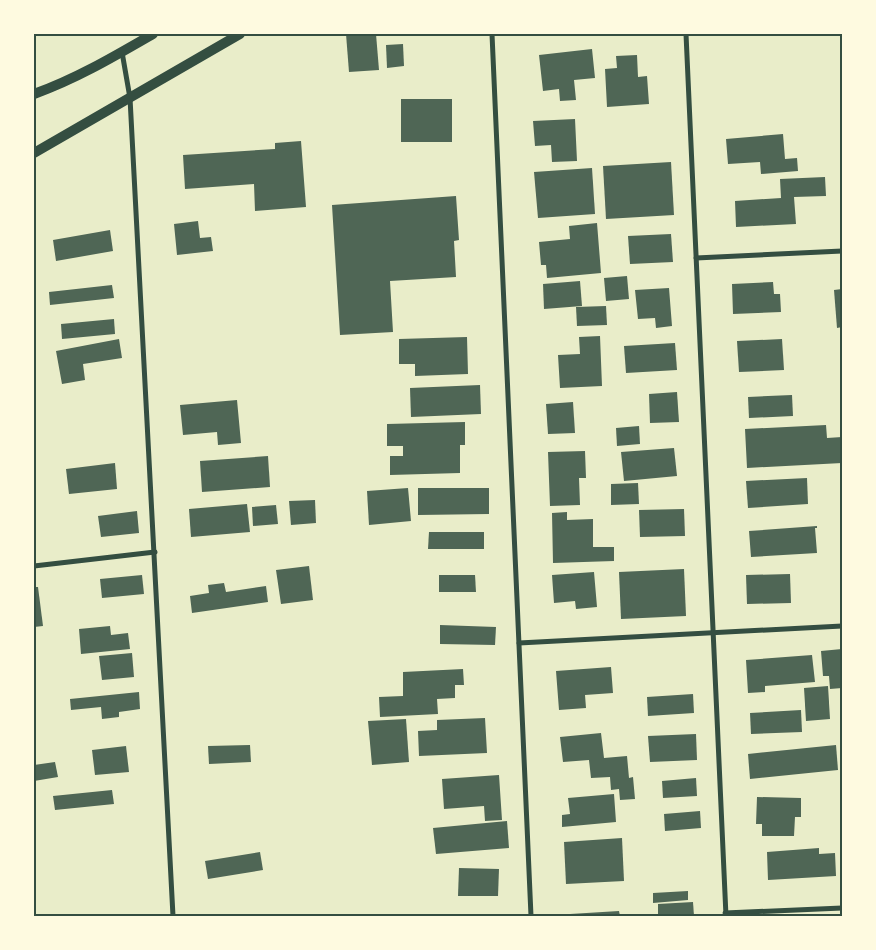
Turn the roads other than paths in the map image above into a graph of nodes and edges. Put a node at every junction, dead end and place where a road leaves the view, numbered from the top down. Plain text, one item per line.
1 (153, 34) edge
2 (240, 34) edge
3 (492, 34) edge
4 (686, 34) edge
5 (122, 52) junction
6 (34, 94) edge
7 (130, 98) junction
8 (34, 153) edge
9 (842, 251) edge
10 (696, 258) junction
11 (155, 552) junction
12 (34, 566) edge
13 (842, 626) edge
14 (713, 633) junction
15 (519, 643) junction
16 (842, 908) edge
17 (725, 915) edge
18 (173, 916) edge
19 (531, 916) edge

1 - 5 main road
2 - 7 main road
3 - 15 street
4 - 10 street
5 - 6 main road
5 - 7 street
7 - 8 main road
7 - 11 street
9 - 10 street
10 - 14 street
11 - 12 street
11 - 18 street
13 - 14 street
14 - 15 street
14 - 17 street
15 - 19 street
16 - 17 street

